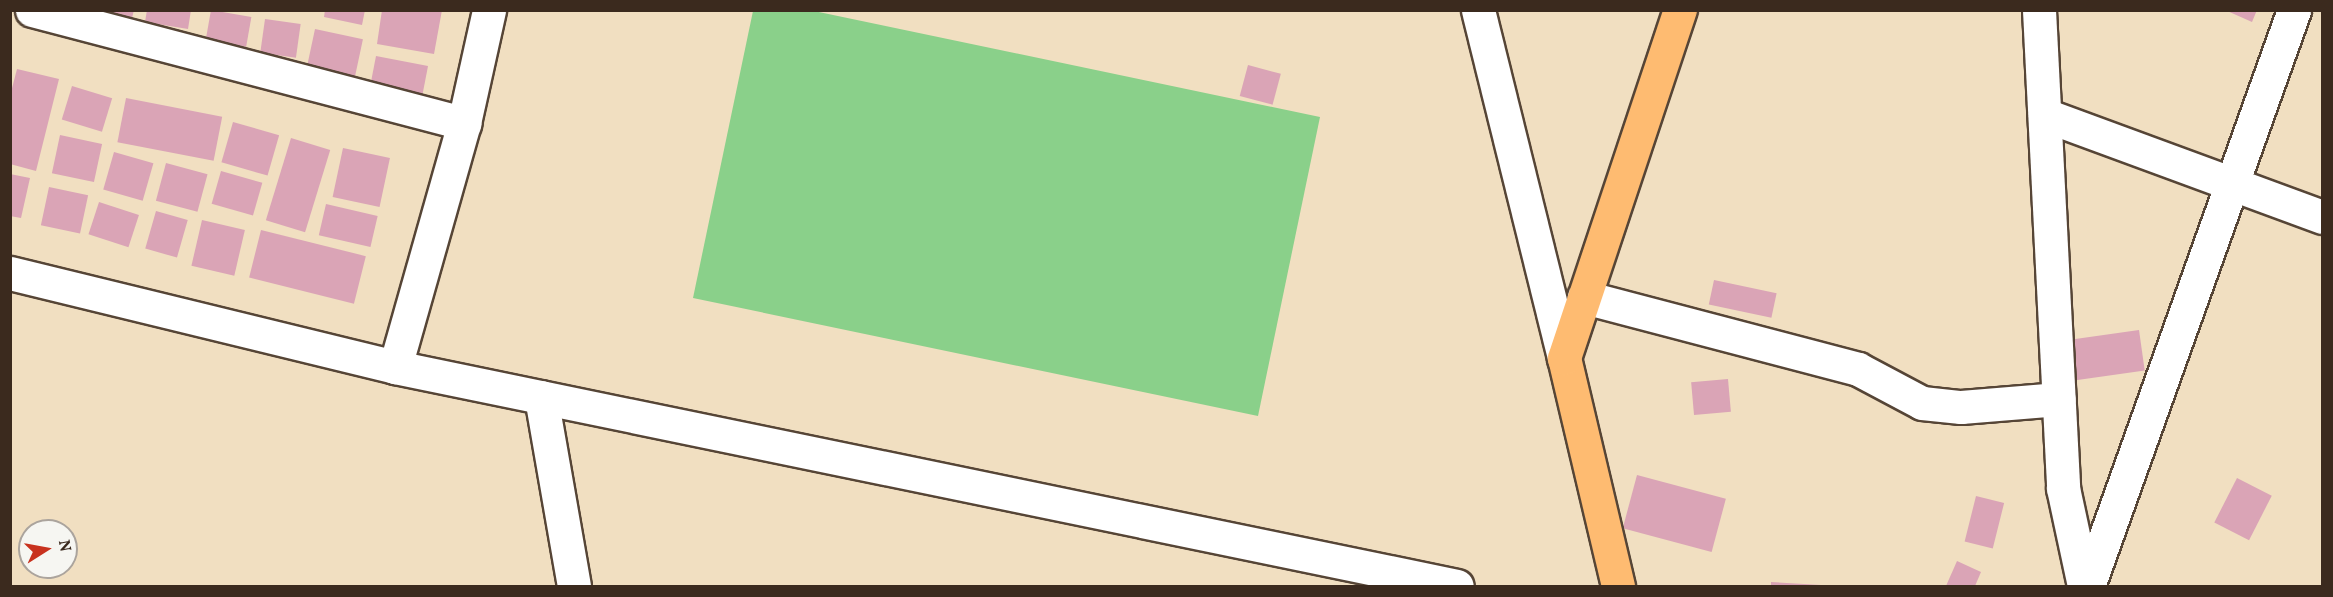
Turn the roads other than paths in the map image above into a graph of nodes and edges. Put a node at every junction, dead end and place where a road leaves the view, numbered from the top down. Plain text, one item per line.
1 (32, 10) edge
2 (489, 10) edge
3 (1478, 10) edge
4 (1680, 10) edge
5 (2038, 10) edge
6 (2295, 10) edge
7 (2045, 115) junction
8 (464, 123) junction
9 (2231, 182) junction
10 (2322, 217) edge
11 (10, 273) edge
12 (1584, 297) junction
13 (1564, 358) junction
14 (395, 367) junction
15 (541, 397) junction
16 (2059, 399) junction
17 (574, 586) edge
18 (1456, 586) edge
19 (1618, 586) edge
20 (2086, 586) edge

1 - 8 street
2 - 8 street
3 - 13 street
4 - 12 main road
5 - 7 street
6 - 9 street
7 - 9 street
7 - 16 street
8 - 14 street
9 - 10 street
9 - 20 street
11 - 14 street
12 - 13 main road
12 - 16 street
13 - 19 main road
14 - 15 street
15 - 17 street
15 - 18 street
16 - 20 street

